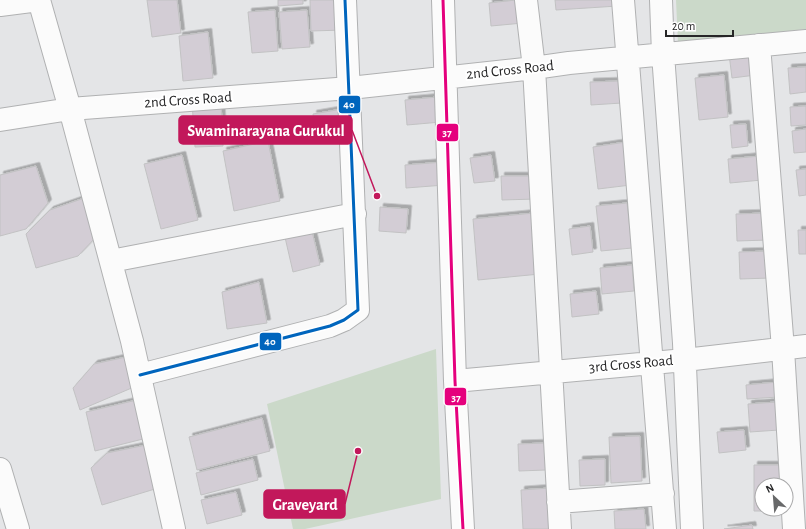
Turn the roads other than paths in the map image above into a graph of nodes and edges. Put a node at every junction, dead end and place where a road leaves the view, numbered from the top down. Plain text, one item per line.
1 (39, 0) edge
2 (346, 0) edge
3 (443, 0) edge
4 (526, 0) edge
5 (623, 0) edge
6 (661, 0) edge
7 (0, 5) edge
8 (806, 41) edge
9 (759, 45) junction
10 (663, 54) junction
11 (628, 57) junction
12 (534, 68) junction
13 (446, 77) junction
14 (350, 88) junction
15 (70, 109) junction
16 (0, 120) edge
17 (355, 214) junction
18 (111, 262) junction
19 (806, 346) edge
20 (783, 349) junction
21 (685, 360) junction
22 (651, 362) junction
23 (551, 372) junction
24 (140, 375) junction
25 (456, 380) junction
26 (0, 469) edge
27 (663, 494) junction
28 (558, 502) junction
29 (5, 507) edge
30 (18, 529) edge
31 (174, 529) edge
32 (463, 529) edge
33 (560, 529) edge
34 (665, 529) edge
35 (692, 529) edge
36 (794, 529) edge

1 - 7 street
1 - 15 street
2 - 14 street
3 - 13 street
4 - 12 street
5 - 11 street
6 - 10 street
8 - 9 street, 2nd Cross Road
9 - 10 street, 2nd Cross Road
9 - 20 street
10 - 11 street, 2nd Cross Road
10 - 21 street
11 - 12 street, 2nd Cross Road
11 - 22 street
12 - 13 street, 2nd Cross Road
12 - 23 street
13 - 14 street, 2nd Cross Road
13 - 25 street
14 - 15 street, 2nd Cross Road
14 - 17 street
15 - 16 street, 2nd Cross Road
15 - 18 street
17 - 18 street
17 - 24 street
18 - 24 street
19 - 20 street, 3rd Cross Road
20 - 21 street, 3rd Cross Road
20 - 36 street
21 - 22 street, 3rd Cross Road
21 - 35 street
22 - 23 street, 3rd Cross Road
22 - 27 street
23 - 25 street, 3rd Cross Road
23 - 28 street
24 - 31 street
25 - 32 street
26 - 29 street
27 - 28 street
27 - 34 street
28 - 33 street
29 - 30 street

